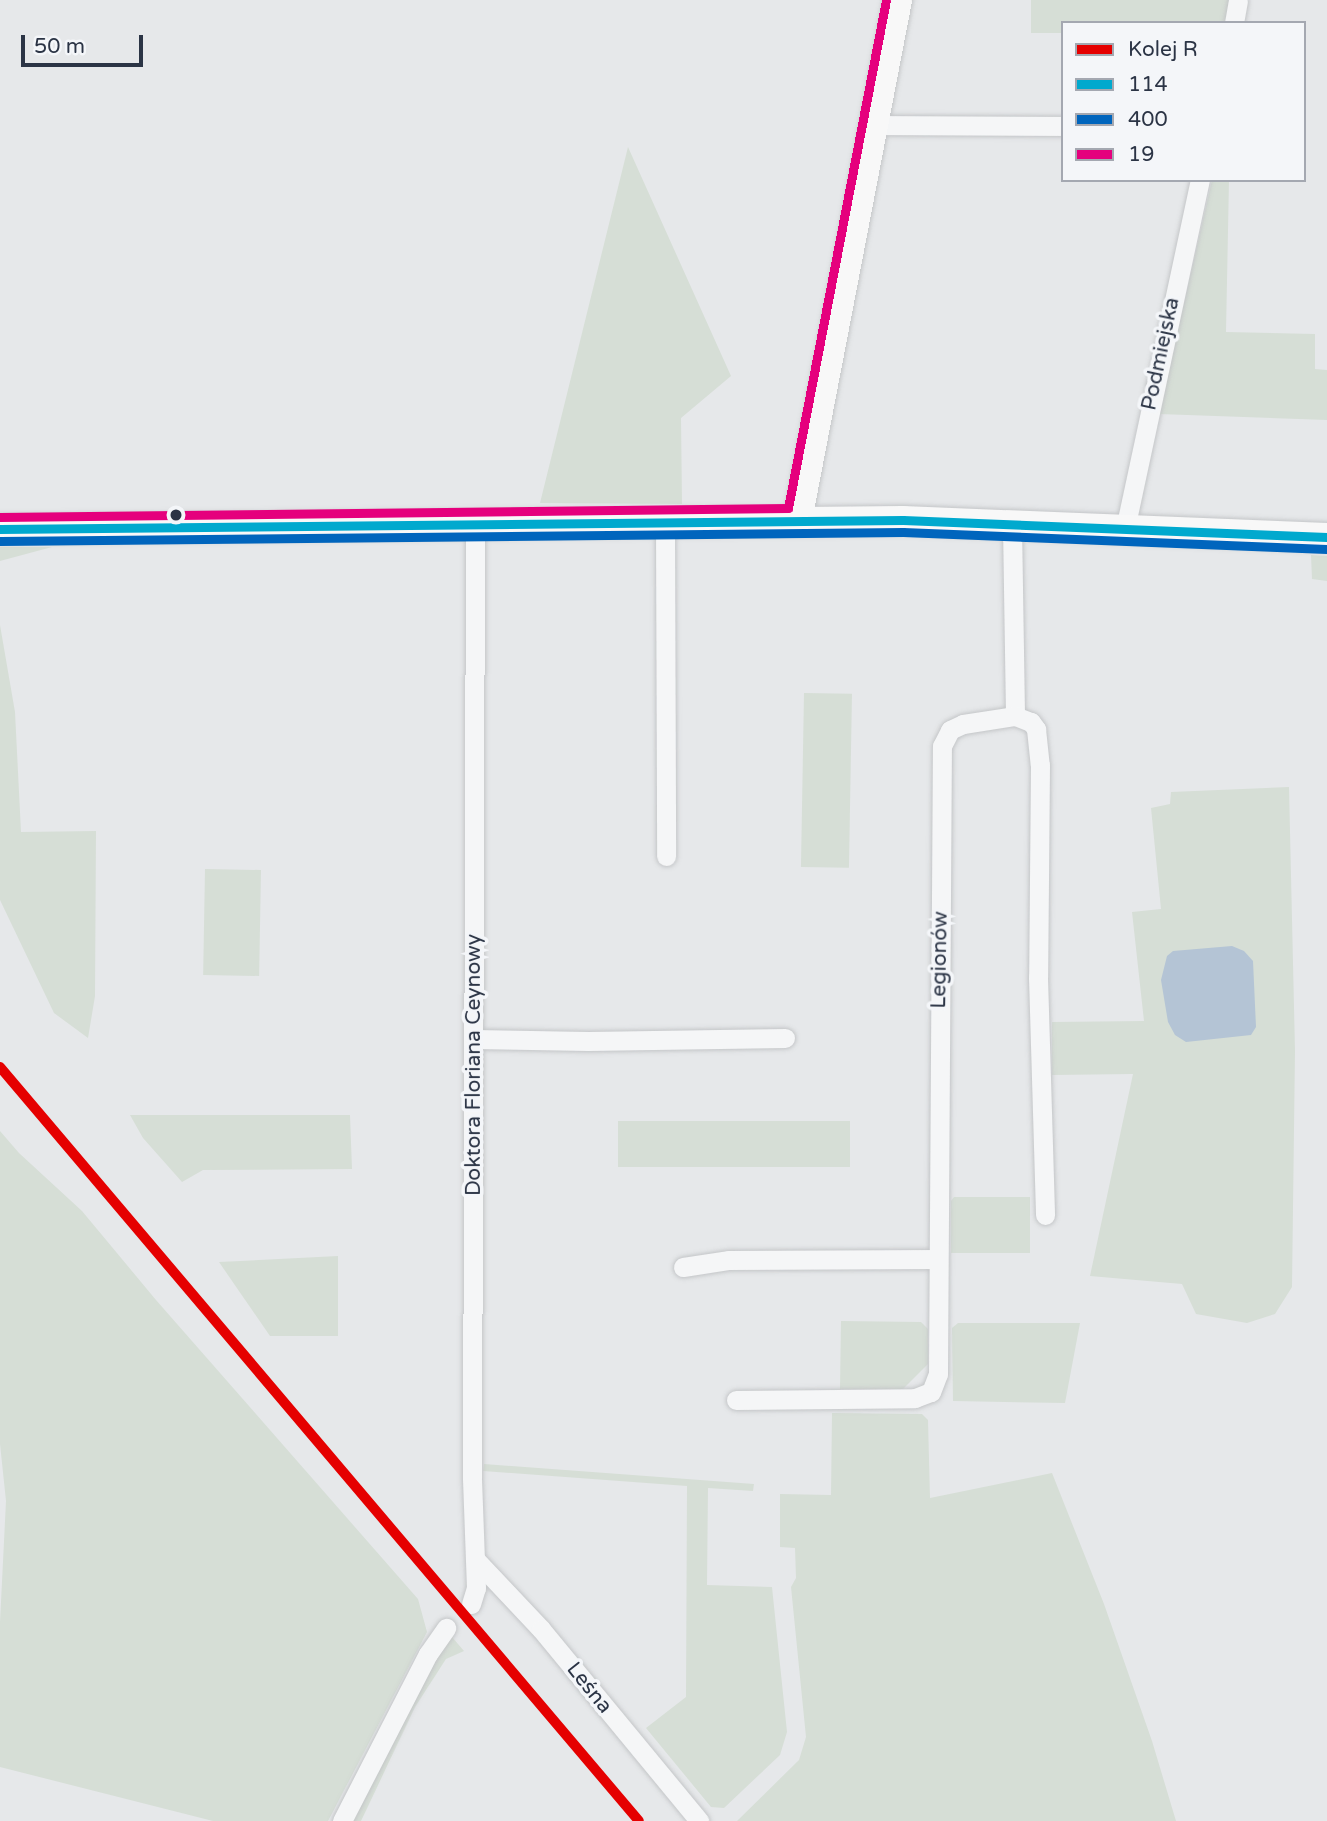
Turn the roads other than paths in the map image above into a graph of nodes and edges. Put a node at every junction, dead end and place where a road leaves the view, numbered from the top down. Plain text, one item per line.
1 (898, 0) edge
2 (1238, 0) edge
3 (1234, 21) edge
4 (875, 125) junction
5 (1061, 126) edge
6 (1200, 182) edge
7 (798, 520) junction
8 (665, 522) junction
9 (475, 524) junction
10 (1012, 524) junction
11 (11, 529) edge
12 (1125, 529) junction
13 (1327, 537) edge
14 (1015, 716) junction
15 (666, 856) dead end
16 (785, 1038) dead end
17 (474, 1039) junction
18 (1045, 1214) dead end
19 (938, 1259) junction
20 (682, 1266) dead end
21 (736, 1400) dead end
22 (475, 1559) junction
23 (471, 1604) dead end
24 (446, 1628) dead end
25 (342, 1821) edge
26 (699, 1821) edge

1 - 4 main road
2 - 3 street
4 - 5 street
4 - 7 main road
6 - 12 street, Podmiejska
7 - 8 main road
7 - 10 main road
8 - 9 main road
8 - 15 street
9 - 11 main road
9 - 17 street, Doktora Floriana Ceynowy
10 - 12 main road
10 - 14 street
12 - 13 main road
14 - 18 street
14 - 19 street, Legionów
16 - 17 street
17 - 22 street, Doktora Floriana Ceynowy
19 - 20 street
19 - 21 street, Legionów
22 - 23 street, Doktora Floriana Ceynowy
22 - 26 street, Leśna
24 - 25 street

